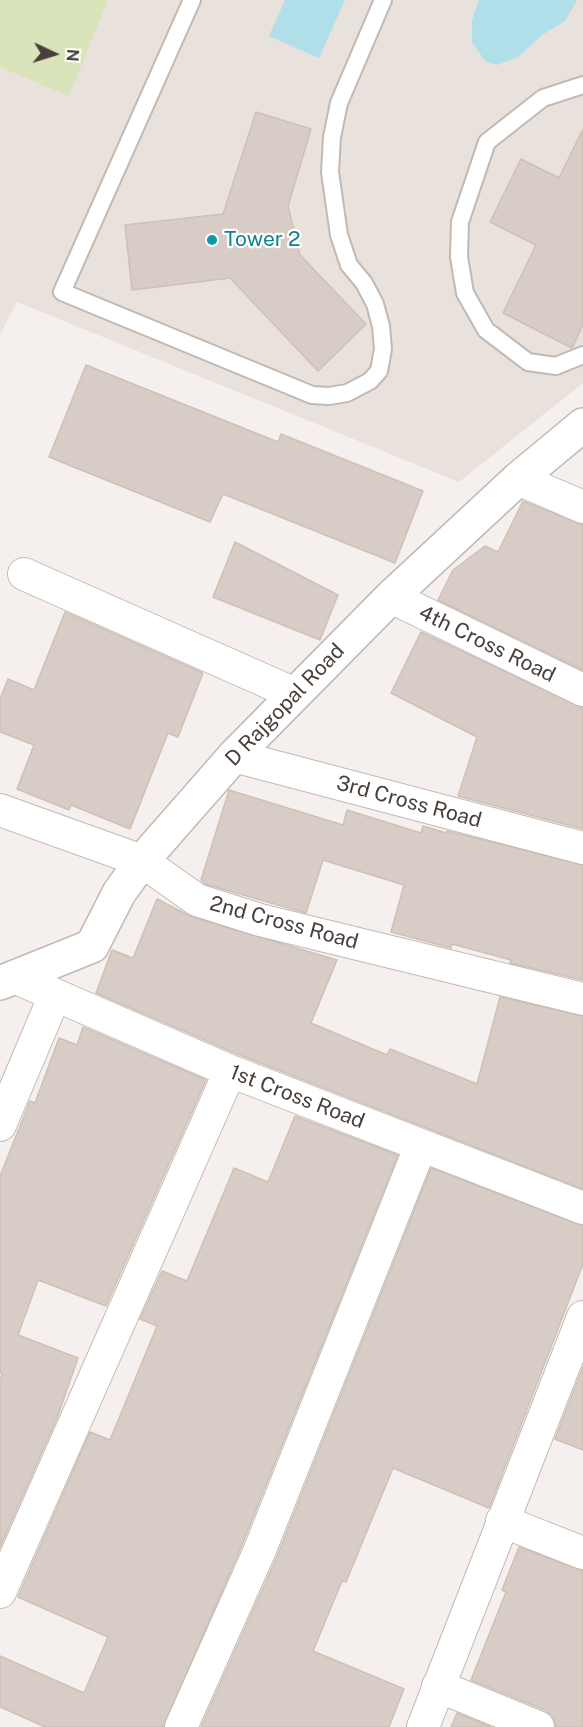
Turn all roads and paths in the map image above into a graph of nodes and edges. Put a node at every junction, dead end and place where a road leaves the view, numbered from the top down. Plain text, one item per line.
1 (192, 0) edge
2 (383, 0) edge
3 (583, 86) edge
4 (583, 355) edge
5 (583, 425) edge
6 (518, 479) junction
7 (583, 507) edge
8 (24, 574) dead end
9 (391, 597) junction
10 (583, 690) edge
11 (295, 694) junction
12 (234, 756) junction
13 (0, 810) edge
14 (583, 848) edge
15 (142, 861) junction
16 (7, 980) edge
17 (55, 995) junction
18 (583, 999) edge
19 (230, 1071) junction
20 (0, 1125) edge
21 (422, 1145) junction
22 (583, 1208) edge
23 (583, 1317) edge
24 (576, 1350) edge
25 (502, 1521) junction
26 (583, 1553) edge
27 (0, 1592) edge
28 (438, 1686) junction
29 (181, 1727) edge
30 (423, 1727) edge
31 (538, 1727) edge

1 - 2 lane
3 - 4 lane
5 - 6 street, D Rajgopal Road
6 - 7 street
6 - 9 street, D Rajgopal Road
8 - 11 street
9 - 10 street, 4th Cross Road
9 - 11 street, D Rajgopal Road
11 - 12 street, D Rajgopal Road
12 - 14 street, 3rd Cross Road
12 - 15 street, D Rajgopal Road
13 - 15 street, 2nd Cross Road
15 - 16 street, D Rajgopal Road
15 - 18 street, 2nd Cross Road
16 - 17 street, 1st Cross Road
17 - 19 street, 1st Cross Road
17 - 20 street
19 - 21 street, 1st Cross Road
19 - 27 street
21 - 22 street, 1st Cross Road
21 - 29 street
23 - 24 street
24 - 25 street
25 - 26 street
25 - 28 street
28 - 30 street
28 - 31 street

